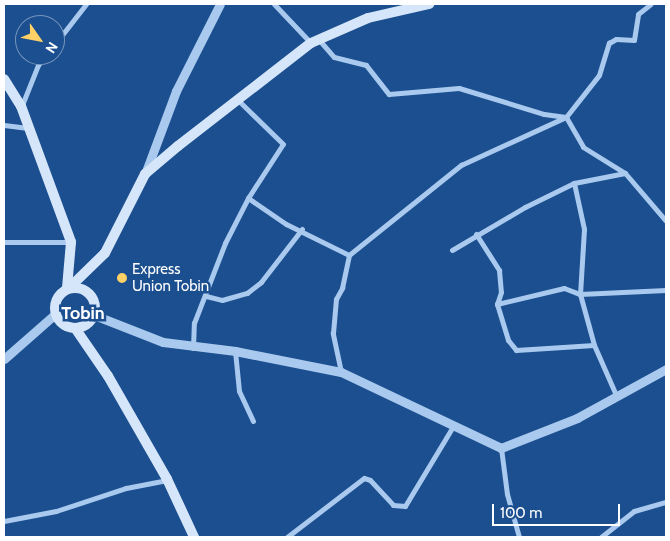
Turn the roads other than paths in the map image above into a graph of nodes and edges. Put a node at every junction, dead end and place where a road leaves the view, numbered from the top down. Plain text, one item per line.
1 (86, 4) edge
2 (220, 4) edge
3 (274, 4) edge
4 (429, 4) edge
5 (651, 4) edge
6 (65, 31) edge
7 (315, 42) junction
8 (38, 65) edge
9 (4, 78) edge
10 (239, 101) junction
11 (21, 106) junction
12 (566, 117) junction
13 (4, 125) edge
14 (29, 128) junction
15 (626, 173) junction
16 (145, 174) junction
17 (574, 183) junction
18 (248, 198) junction
19 (666, 221) edge
20 (302, 229) junction
21 (476, 234) junction
22 (4, 242) edge
23 (70, 242) junction
24 (452, 250) dead end
25 (349, 255) junction
26 (68, 288) junction
27 (666, 290) edge
28 (580, 294) junction
29 (206, 296) junction
30 (497, 304) junction
31 (55, 314) junction
32 (94, 315) junction
33 (75, 328) junction
34 (594, 344) junction
35 (193, 348) junction
36 (235, 351) junction
37 (4, 359) edge
38 (666, 369) edge
39 (341, 372) junction
40 (616, 395) junction
41 (252, 421) dead end
42 (452, 428) junction
43 (501, 448) junction
44 (168, 480) junction
45 (666, 502) edge
46 (4, 522) edge
47 (194, 537) edge
48 (286, 537) edge
49 (519, 537) edge
50 (601, 537) edge

1 - 6 street
2 - 16 street
3 - 7 street
4 - 7 main road
5 - 12 street
7 - 10 main road
7 - 12 street
8 - 11 street
9 - 11 main road
10 - 16 main road
10 - 18 street
11 - 14 main road
12 - 15 street
12 - 25 street
13 - 14 street
14 - 23 main road
15 - 17 street
15 - 19 street
16 - 26 main road
17 - 21 street
17 - 28 street
18 - 20 street
18 - 29 street
20 - 25 street
20 - 29 street
21 - 24 street
21 - 30 street
22 - 23 street
23 - 26 main road
25 - 39 street
26 - 31 main road
26 - 32 main road
27 - 28 street
28 - 30 street
28 - 34 street
29 - 35 street
30 - 34 street
31 - 33 main road
31 - 37 street
32 - 33 main road
32 - 35 street
33 - 44 main road
34 - 40 street
35 - 36 street
36 - 39 street
36 - 41 street
38 - 40 street
39 - 42 street
40 - 43 street
42 - 43 street
42 - 48 street
43 - 49 street
44 - 46 street
44 - 47 main road
45 - 50 street

